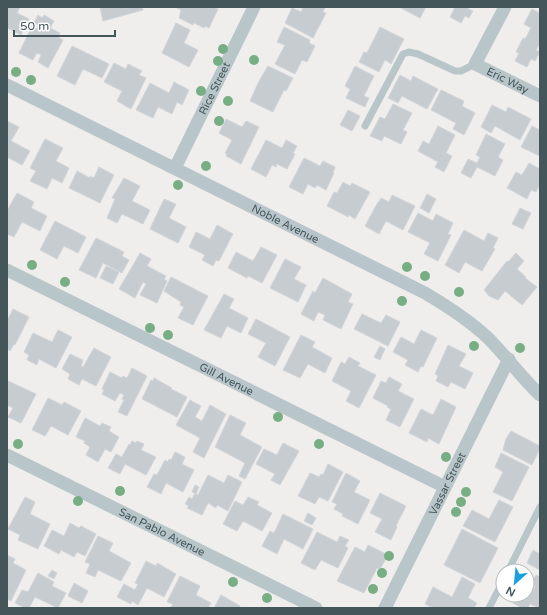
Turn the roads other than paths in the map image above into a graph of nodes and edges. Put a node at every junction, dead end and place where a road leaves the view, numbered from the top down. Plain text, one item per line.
1 (254, 7) edge
2 (505, 7) edge
3 (475, 64) junction
4 (7, 85) edge
5 (540, 96) edge
6 (365, 126) dead end
7 (175, 168) junction
8 (7, 270) edge
9 (509, 359) junction
10 (540, 395) edge
11 (7, 455) edge
12 (445, 487) junction
13 (540, 507) edge
14 (512, 563) edge
15 (495, 596) edge
16 (316, 608) edge
17 (385, 608) edge
18 (489, 608) edge

1 - 7 street, Rice Street
2 - 3 street
3 - 5 street, Eric Way
3 - 6 lane
4 - 7 street, Noble Avenue
7 - 9 street, Noble Avenue
8 - 12 street, Gill Avenue
9 - 10 street, Noble Avenue
9 - 12 street, Vassar Street
11 - 16 street, San Pablo Avenue
12 - 17 street, Vassar Street
13 - 14 lane
15 - 18 lane

